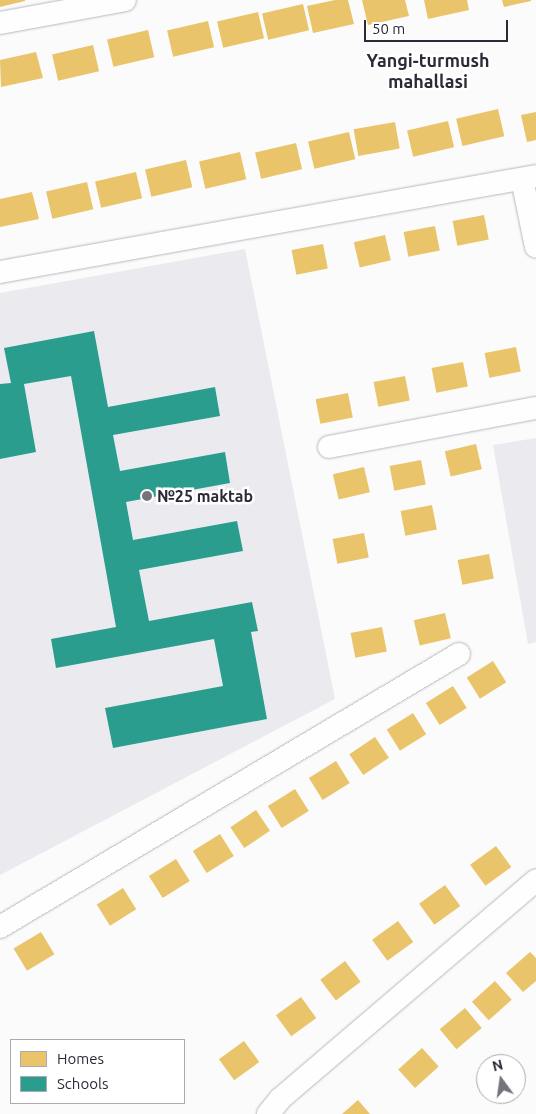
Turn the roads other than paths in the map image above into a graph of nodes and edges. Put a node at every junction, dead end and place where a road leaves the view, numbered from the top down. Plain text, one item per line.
1 (125, 0) edge
2 (0, 23) edge
3 (529, 177) edge
4 (536, 247) edge
5 (0, 272) edge
6 (536, 408) edge
7 (329, 448) dead end
8 (459, 654) dead end
9 (536, 880) edge
10 (0, 927) edge
11 (268, 1114) edge

1 - 2 street
3 - 4 street
3 - 5 street
6 - 7 street
8 - 10 street
9 - 11 street

